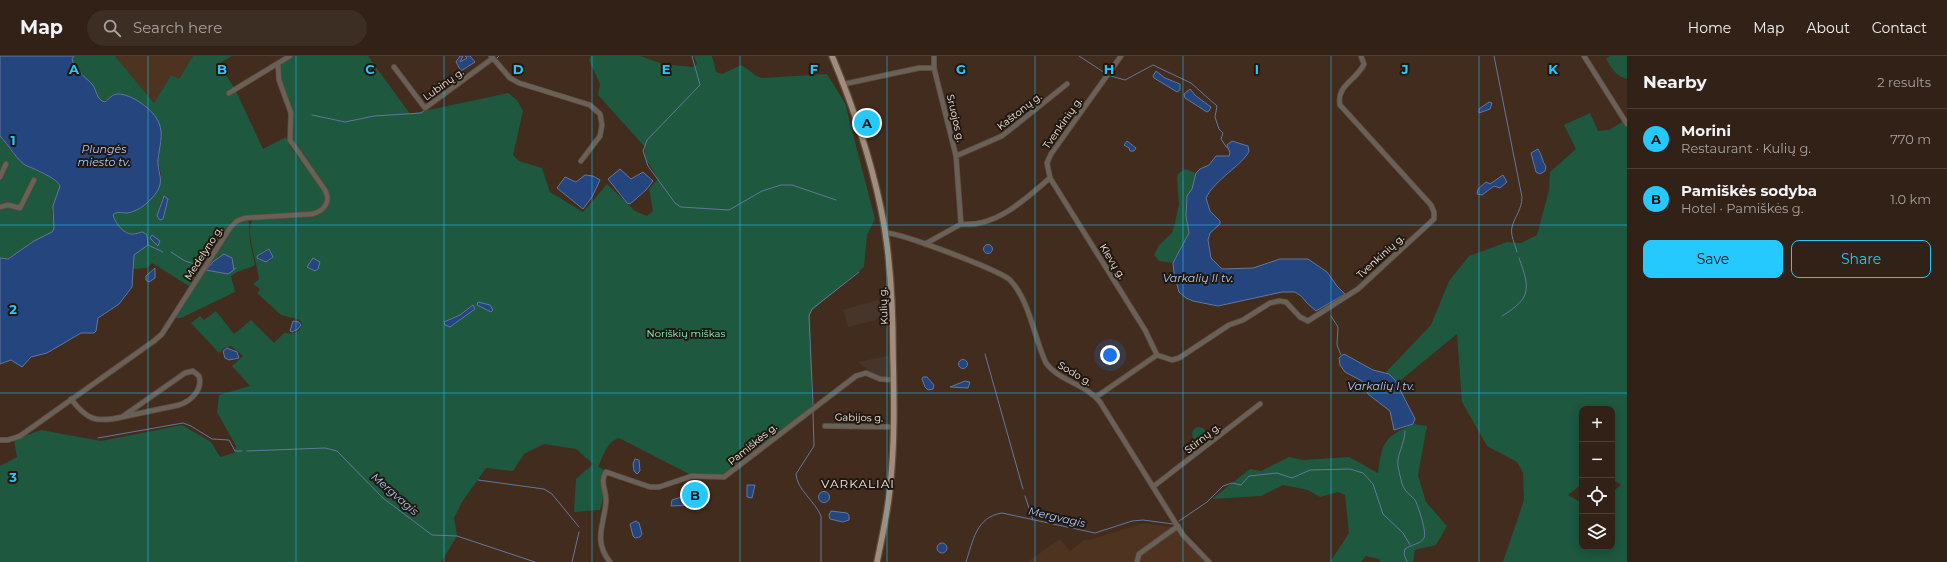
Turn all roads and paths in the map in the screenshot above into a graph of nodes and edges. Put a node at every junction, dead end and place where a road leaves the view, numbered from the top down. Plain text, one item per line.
1 (290, 56) edge
2 (832, 56) edge
3 (934, 56) edge
4 (1121, 56) edge
5 (1361, 56) edge
6 (1584, 56) edge
7 (492, 57) edge
8 (278, 64) junction
9 (394, 67) dead end
10 (934, 68) junction
11 (844, 84) junction
12 (1067, 84) dead end
13 (229, 93) dead end
14 (1627, 124) edge
15 (956, 156) junction
16 (581, 161) dead end
17 (6, 164) dead end
18 (0, 177) edge
19 (1050, 178) junction
20 (34, 180) dead end
21 (0, 206) edge
22 (961, 224) junction
23 (885, 233) junction
24 (925, 244) junction
25 (1157, 355) junction
26 (894, 380) junction
27 (1096, 397) junction
28 (72, 399) junction
29 (1260, 404) dead end
30 (122, 417) junction
31 (824, 426) dead end
32 (893, 427) junction
33 (0, 440) edge
34 (1154, 486) junction
35 (1178, 526) junction
36 (610, 562) edge
37 (877, 562) edge
38 (1136, 562) edge
39 (1209, 562) edge

1 - 8 street
2 - 11 main road, Kulių g.
3 - 10 street, Sruojos g.
4 - 19 street, Tvenkinių g.
5 - 25 street, Tvenkinių g.
6 - 14 street
7 - 9 street, Lubinų g.
7 - 16 street
8 - 13 street
8 - 28 street, Medelyno g.
10 - 11 street
10 - 15 street, Sruojos g.
11 - 23 main road, Kulių g.
12 - 15 street, Kaštonų g.
15 - 22 street, Sruojos g.
17 - 18 street
19 - 22 street
19 - 25 street, Klevų g.
20 - 21 street
22 - 24 street
23 - 24 street, Sodo g.
23 - 26 main road, Kulių g.
24 - 27 street, Sodo g.
25 - 27 street
26 - 32 main road, Kulių g.
26 - 36 street, Pamiškės g.
27 - 34 street, Sodo g.
28 - 30 street
28 - 33 street, Medelyno g.
29 - 34 street, Stirnų g.
30 - 30 street
31 - 32 street, Gabijos g.
32 - 37 main road, Kulių g.
34 - 35 street, Sodo g.
35 - 38 street
35 - 39 street, Sodo g.

